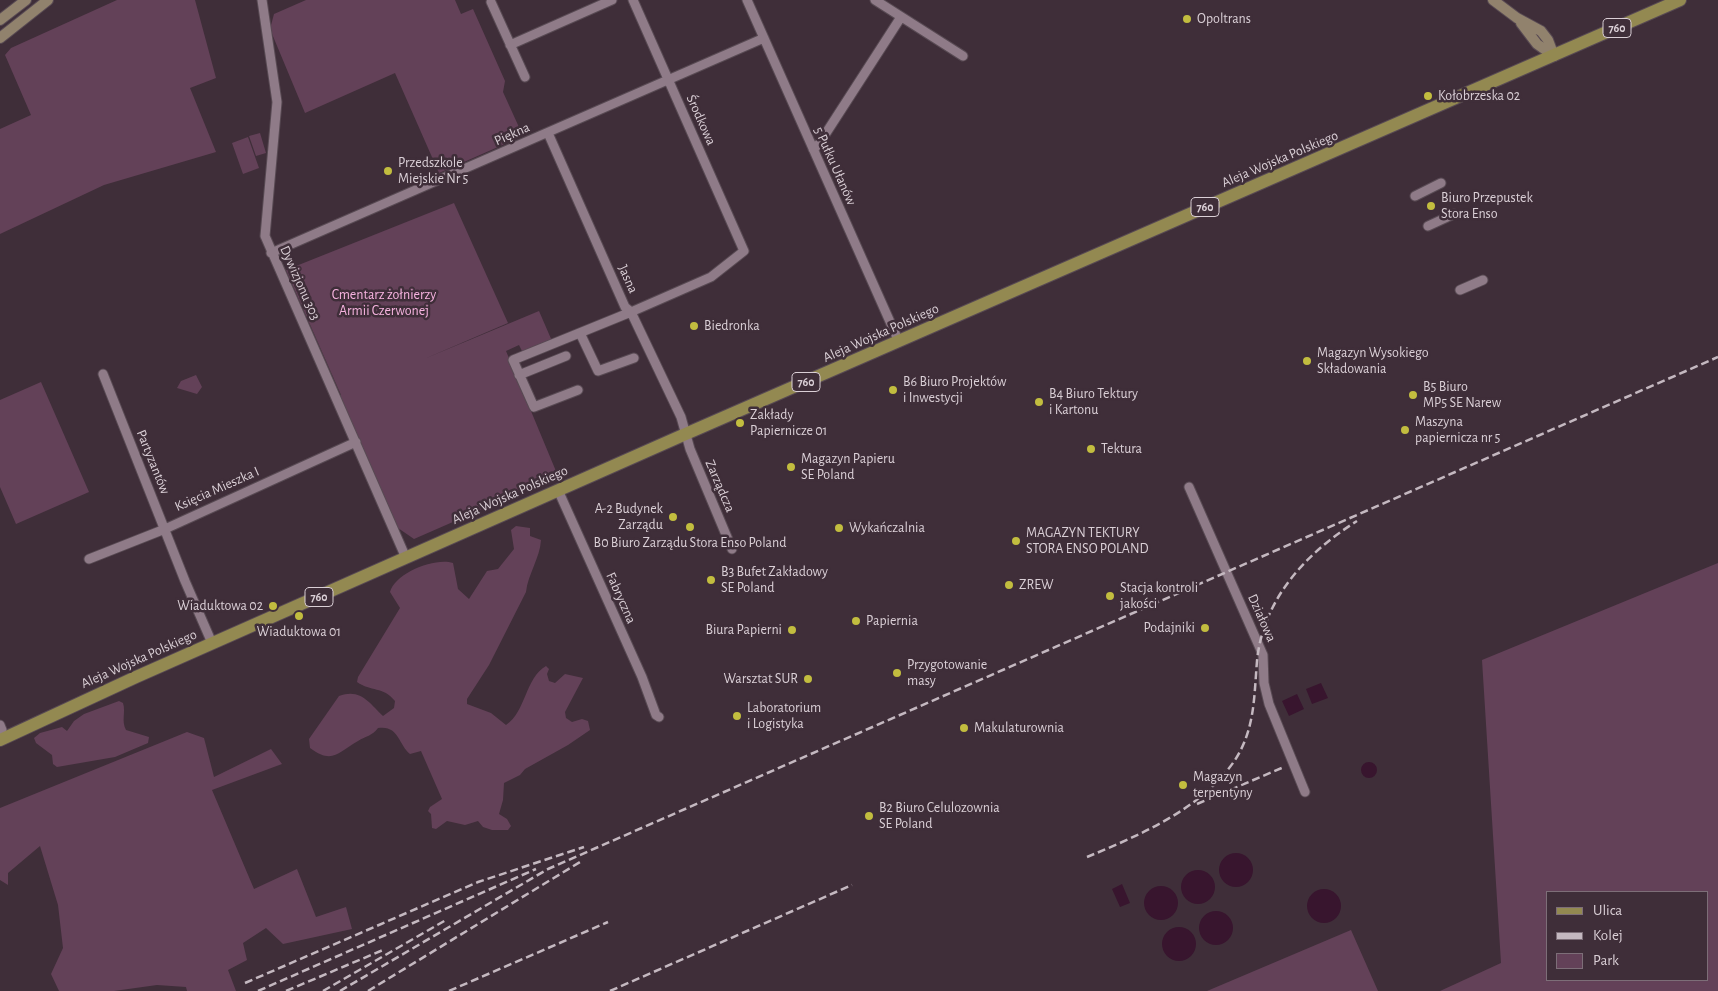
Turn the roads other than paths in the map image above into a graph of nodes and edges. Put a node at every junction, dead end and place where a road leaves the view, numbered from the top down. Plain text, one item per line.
1 (26, 0) edge
2 (48, 0) edge
3 (262, 0) edge
4 (612, 0) edge
5 (634, 0) edge
6 (747, 0) edge
7 (875, 0) edge
8 (1493, 0) edge
9 (1680, 0) edge
10 (490, 2) dead end
11 (901, 16) junction
12 (0, 20) edge
13 (0, 38) edge
14 (764, 38) junction
15 (510, 46) junction
16 (963, 56) dead end
17 (1554, 56) junction
18 (525, 77) dead end
19 (668, 80) junction
20 (548, 133) junction
21 (812, 149) junction
22 (1441, 184) dead end
23 (1415, 196) dead end
24 (1454, 214) dead end
25 (1428, 226) dead end
26 (271, 253) junction
27 (1483, 280) dead end
28 (1460, 290) dead end
29 (631, 312) junction
30 (580, 333) junction
31 (899, 342) junction
32 (566, 356) dead end
33 (634, 358) dead end
34 (103, 374) dead end
35 (519, 375) junction
36 (578, 390) dead end
37 (686, 434) junction
38 (356, 442) junction
39 (1189, 487) dead end
40 (558, 490) junction
41 (166, 529) junction
42 (732, 549) dead end
43 (406, 558) junction
44 (89, 559) dead end
45 (212, 643) junction
46 (659, 716) dead end
47 (1, 732) edge
48 (1305, 792) dead end

1 - 12 main road
2 - 13 main road
3 - 26 street, Dywizjonu 303
4 - 15 street
5 - 19 street, Środkowa
6 - 14 street, 5 Pułku Ułanów
7 - 11 street
8 - 17 main road
9 - 17 main road, Aleja Wojska Polskiego / 760
10 - 15 street
11 - 16 street
11 - 21 street
14 - 19 street, Piękna
14 - 21 street, 5 Pułku Ułanów
15 - 18 street
17 - 31 main road, Aleja Wojska Polskiego / 760
19 - 20 street, Piękna
19 - 29 street, Środkowa
20 - 26 street, Piękna
20 - 29 street, Jasna
21 - 31 street, 5 Pułku Ułanów
22 - 23 street
24 - 25 street
26 - 38 street, Dywizjonu 303
27 - 28 street
29 - 30 street
29 - 37 street, Jasna
30 - 33 street
30 - 35 street
31 - 37 main road, Aleja Wojska Polskiego / 760
32 - 35 street
34 - 41 street, Partyzantów
35 - 36 street
37 - 40 main road, Aleja Wojska Polskiego / 760
37 - 42 street, Zarządcza
38 - 41 street, Księcia Mieszka I
38 - 43 street, Dywizjonu 303
39 - 48 street, Działowa
40 - 43 main road, Aleja Wojska Polskiego / 760
40 - 46 street, Fabryczna
41 - 44 street, Księcia Mieszka I
41 - 45 street, Partyzantów
43 - 45 main road, Aleja Wojska Polskiego / 760
45 - 47 main road, Aleja Wojska Polskiego / 760

